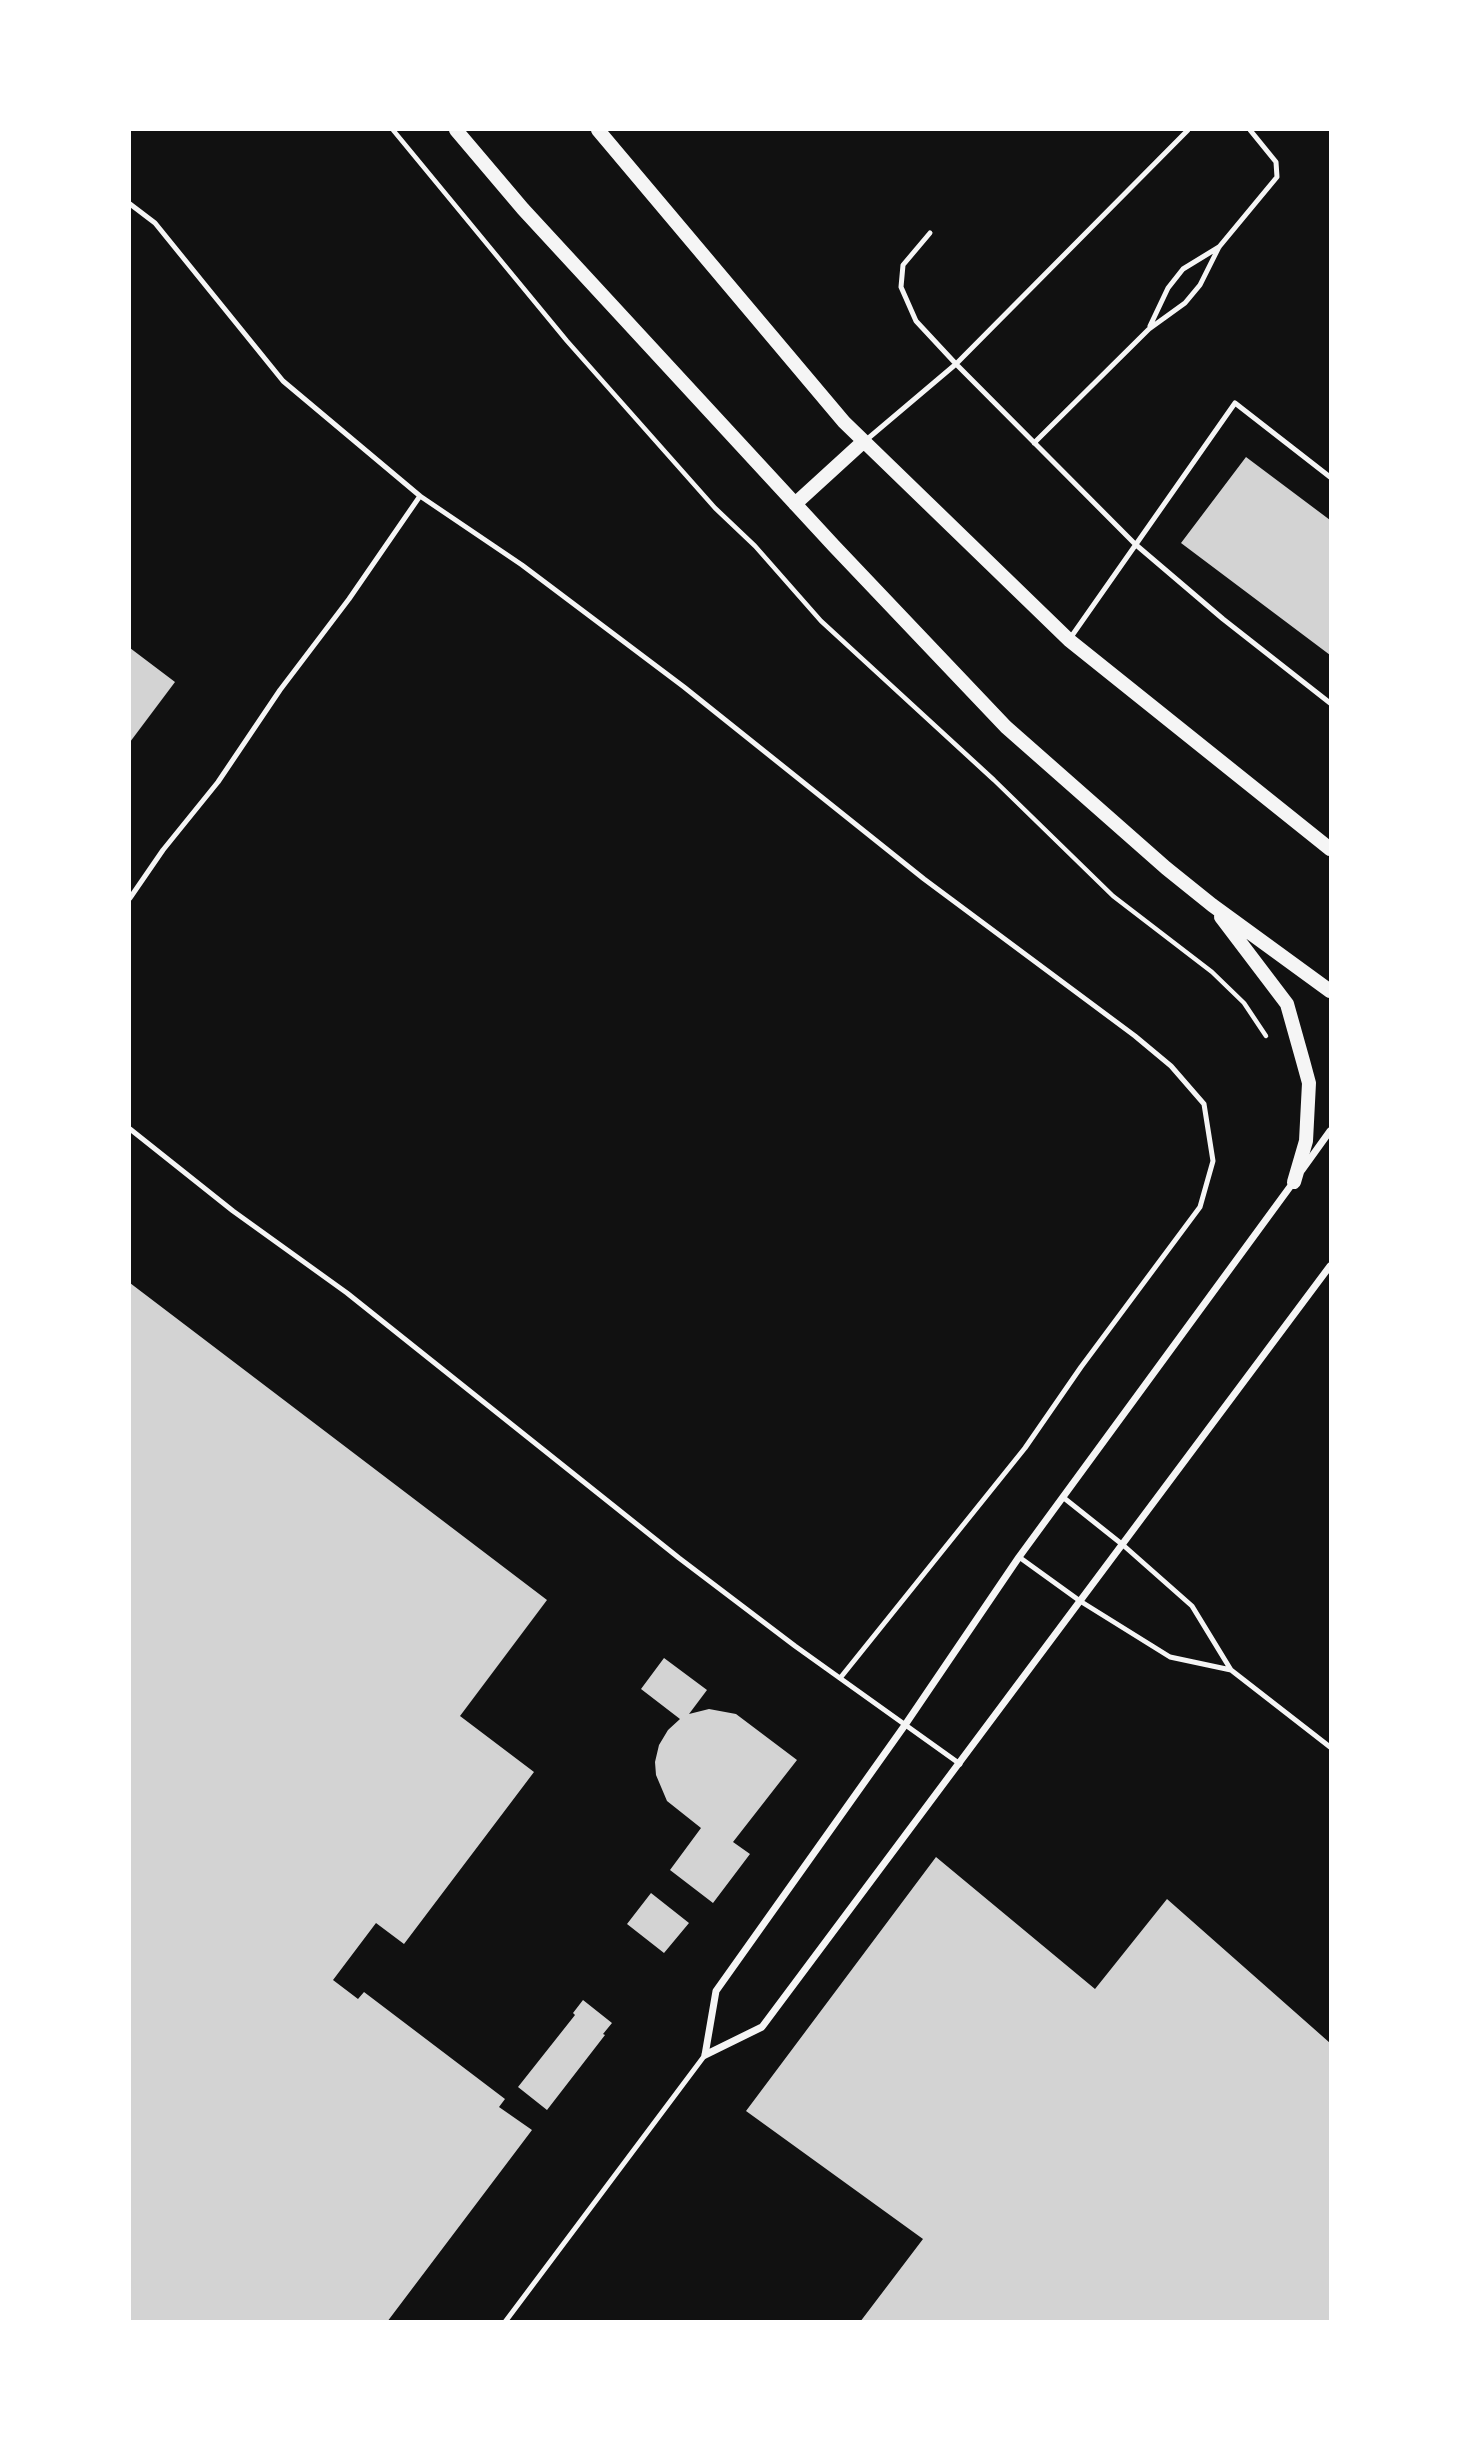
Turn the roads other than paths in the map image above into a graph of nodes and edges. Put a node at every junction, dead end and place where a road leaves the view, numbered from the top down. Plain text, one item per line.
1 (456, 130) edge
2 (598, 130) edge
3 (1188, 130) edge
4 (1250, 130) edge
5 (130, 204) edge
6 (930, 233) dead end
7 (1219, 247) junction
8 (1149, 329) junction
9 (956, 364) junction
10 (864, 441) junction
11 (1034, 443) junction
12 (1331, 477) edge
13 (420, 496) junction
14 (795, 504) junction
15 (1135, 544) junction
16 (1069, 640) junction
17 (1331, 703) edge
18 (1331, 849) edge
19 (130, 898) edge
20 (1212, 905) junction
21 (1331, 991) edge
22 (130, 1129) edge
23 (1331, 1131) edge
24 (1294, 1182) junction
25 (1331, 1266) edge
26 (1063, 1498) junction
27 (1123, 1545) junction
28 (1019, 1558) junction
29 (1080, 1601) junction
30 (1231, 1670) junction
31 (841, 1677) junction
32 (905, 1725) junction
33 (1331, 1747) edge
34 (960, 1764) junction
35 (705, 2055) junction
36 (505, 2322) edge

1 - 14 main road
2 - 10 main road
3 - 9 lane
4 - 7 lane
5 - 13 lane
6 - 9 lane
7 - 8 lane
7 - 8 lane
8 - 11 lane
9 - 10 lane
9 - 11 lane
10 - 14 main road
10 - 16 main road
11 - 15 lane
12 - 15 lane
13 - 19 lane
13 - 31 lane
14 - 20 main road
15 - 16 lane
15 - 17 lane
16 - 18 main road
20 - 21 main road
20 - 24 main road
22 - 31 lane
23 - 24 street
24 - 26 street
25 - 27 street
26 - 27 lane
26 - 28 street
27 - 29 street
27 - 30 lane
28 - 29 lane
28 - 32 street
29 - 30 lane
29 - 34 street
30 - 33 lane
31 - 32 lane
32 - 34 lane
32 - 35 street
34 - 35 street
35 - 36 lane

